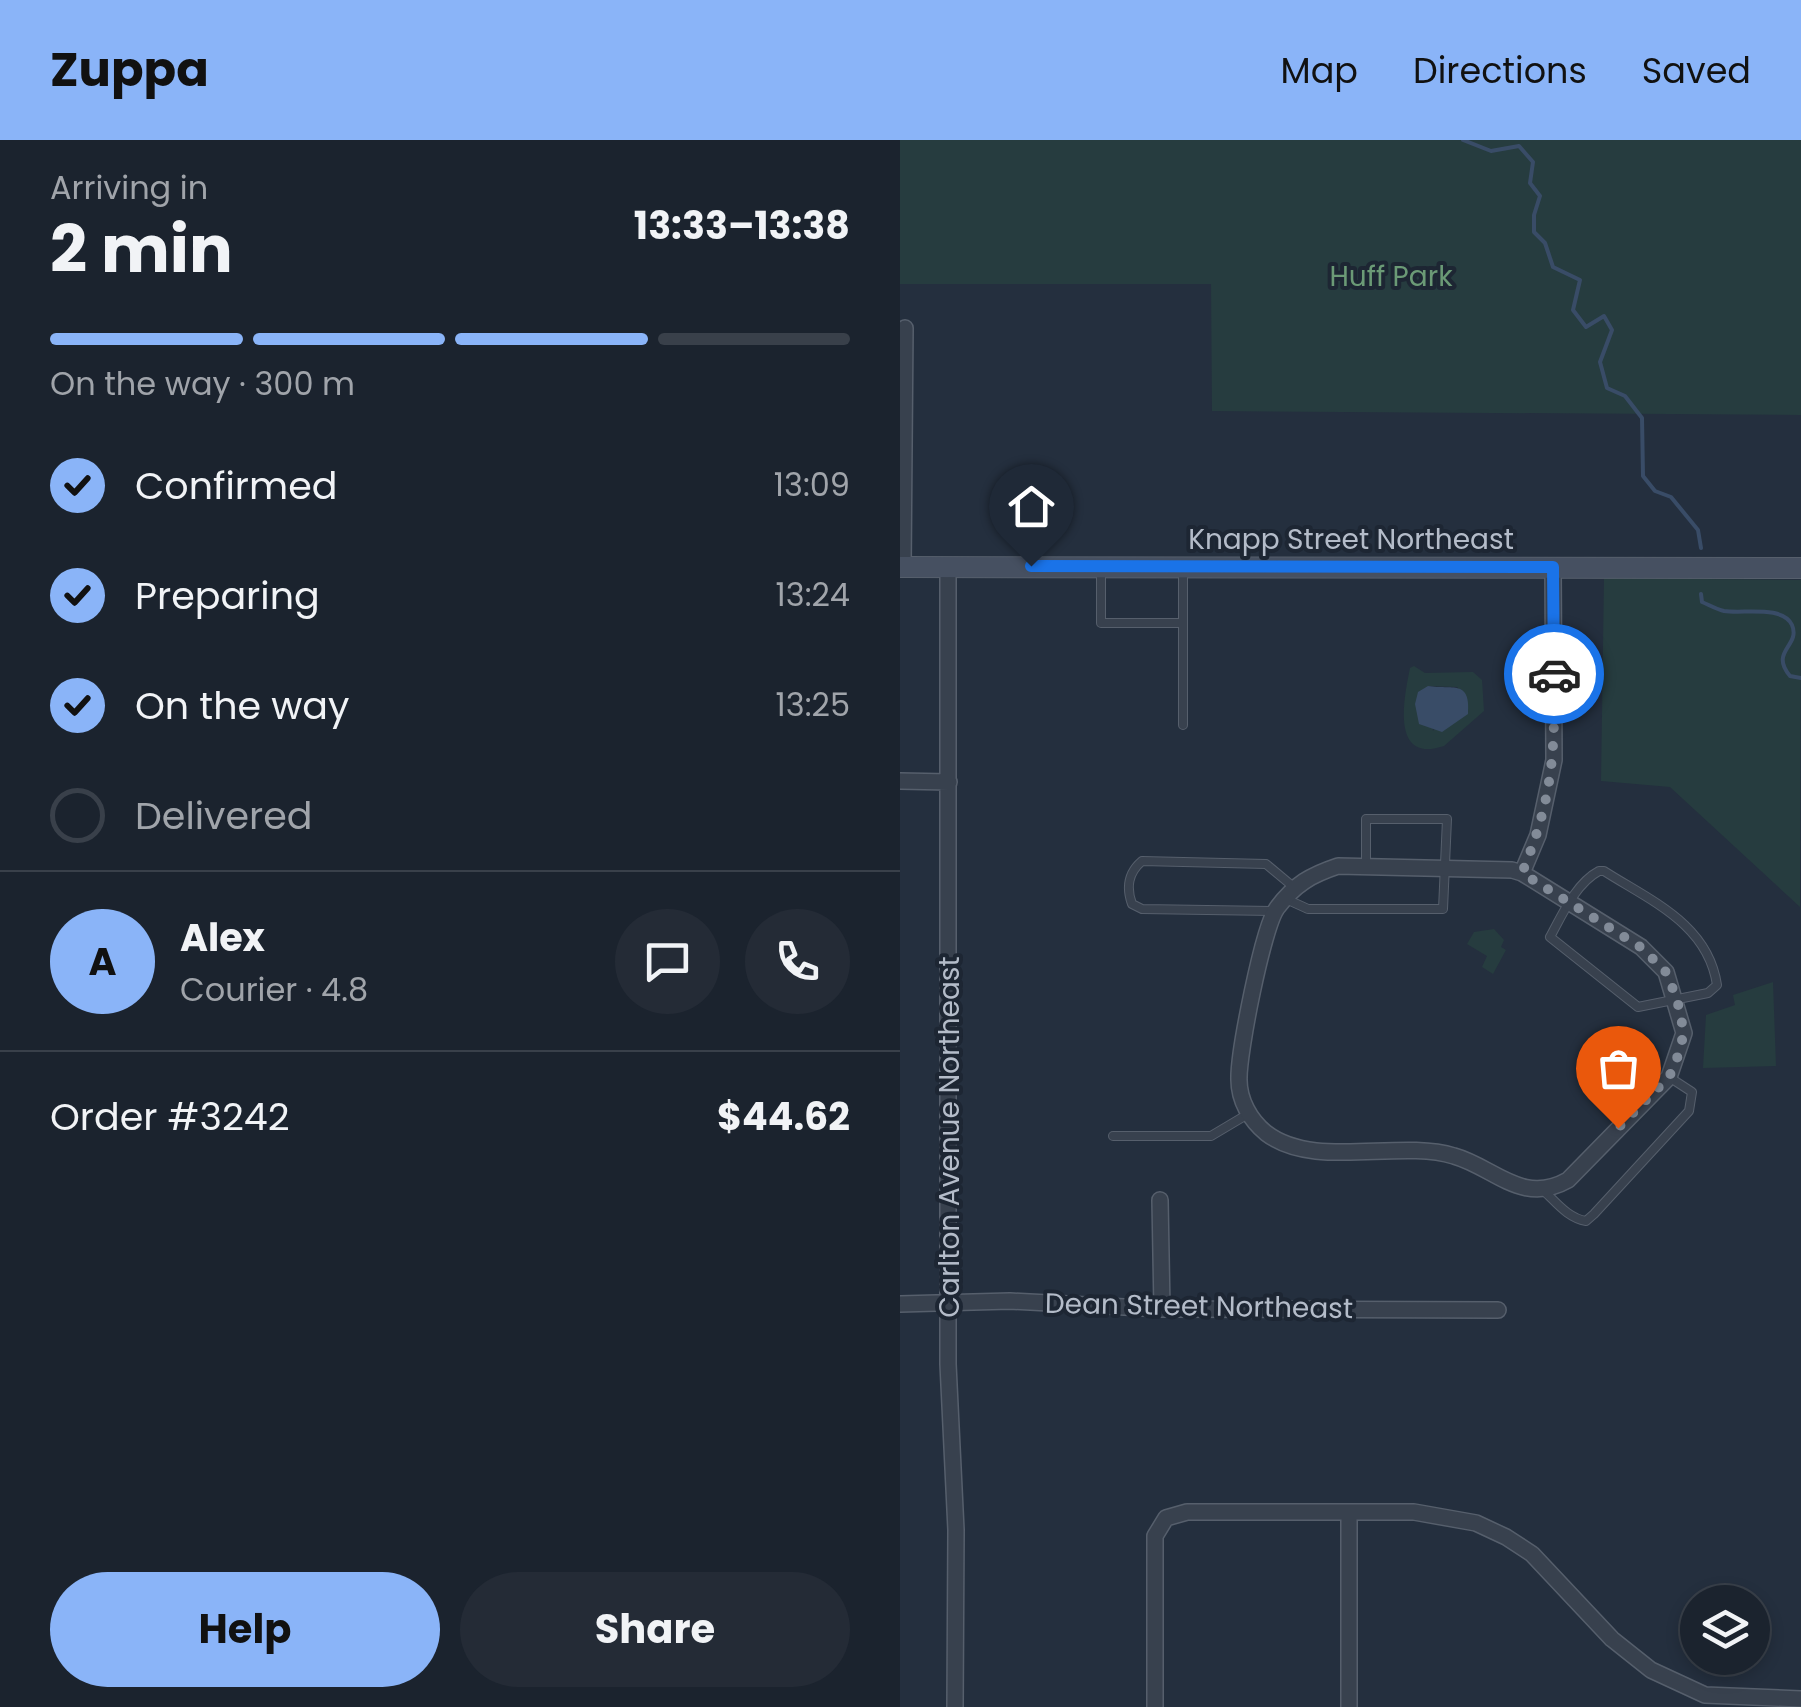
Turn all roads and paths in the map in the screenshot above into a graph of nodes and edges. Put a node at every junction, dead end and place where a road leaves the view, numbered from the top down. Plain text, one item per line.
1 (905, 328) dead end
2 (1101, 566) junction
3 (1183, 566) junction
4 (902, 567) edge
5 (948, 567) junction
6 (1553, 567) junction
7 (1801, 568) edge
8 (1182, 623) junction
9 (1183, 725) dead end
10 (900, 781) edge
11 (949, 782) junction
12 (1366, 866) junction
13 (1446, 867) junction
14 (1522, 873) junction
15 (1286, 899) junction
16 (1569, 902) junction
17 (1677, 999) junction
18 (1669, 1077) junction
19 (1248, 1114) junction
20 (1113, 1136) dead end
21 (1541, 1188) junction
22 (1160, 1200) dead end
23 (949, 1302) junction
24 (900, 1304) edge
25 (1162, 1309) junction
26 (1498, 1310) dead end
27 (1349, 1512) junction
28 (1801, 1700) edge
29 (1704, 1701) edge
30 (956, 1707) edge
31 (1155, 1707) edge
32 (1349, 1707) edge

1 - 4 street
2 - 3 main road, Knapp Street Northeast
2 - 5 main road, Knapp Street Northeast
2 - 8 lane
3 - 6 main road, Knapp Street Northeast
3 - 8 lane
4 - 5 main road, Knapp Street Northeast
5 - 11 street, Carlton Avenue Northeast
6 - 7 main road, Knapp Street Northeast
6 - 14 street
8 - 9 lane
10 - 11 street
11 - 23 street, Carlton Avenue Northeast
12 - 13 street
12 - 13 lane
12 - 15 street
13 - 14 street
13 - 15 lane
14 - 16 street
15 - 15 lane
15 - 19 street
16 - 17 street
16 - 17 lane
16 - 17 lane
17 - 18 street
18 - 21 street
18 - 21 lane
19 - 20 lane
19 - 21 street
22 - 25 street
23 - 24 street, Dean Street Northeast
23 - 25 street, Dean Street Northeast
23 - 30 street, Carlton Avenue Northeast
25 - 26 street, Dean Street Northeast
27 - 29 street
27 - 31 street
27 - 32 street
28 - 29 street

